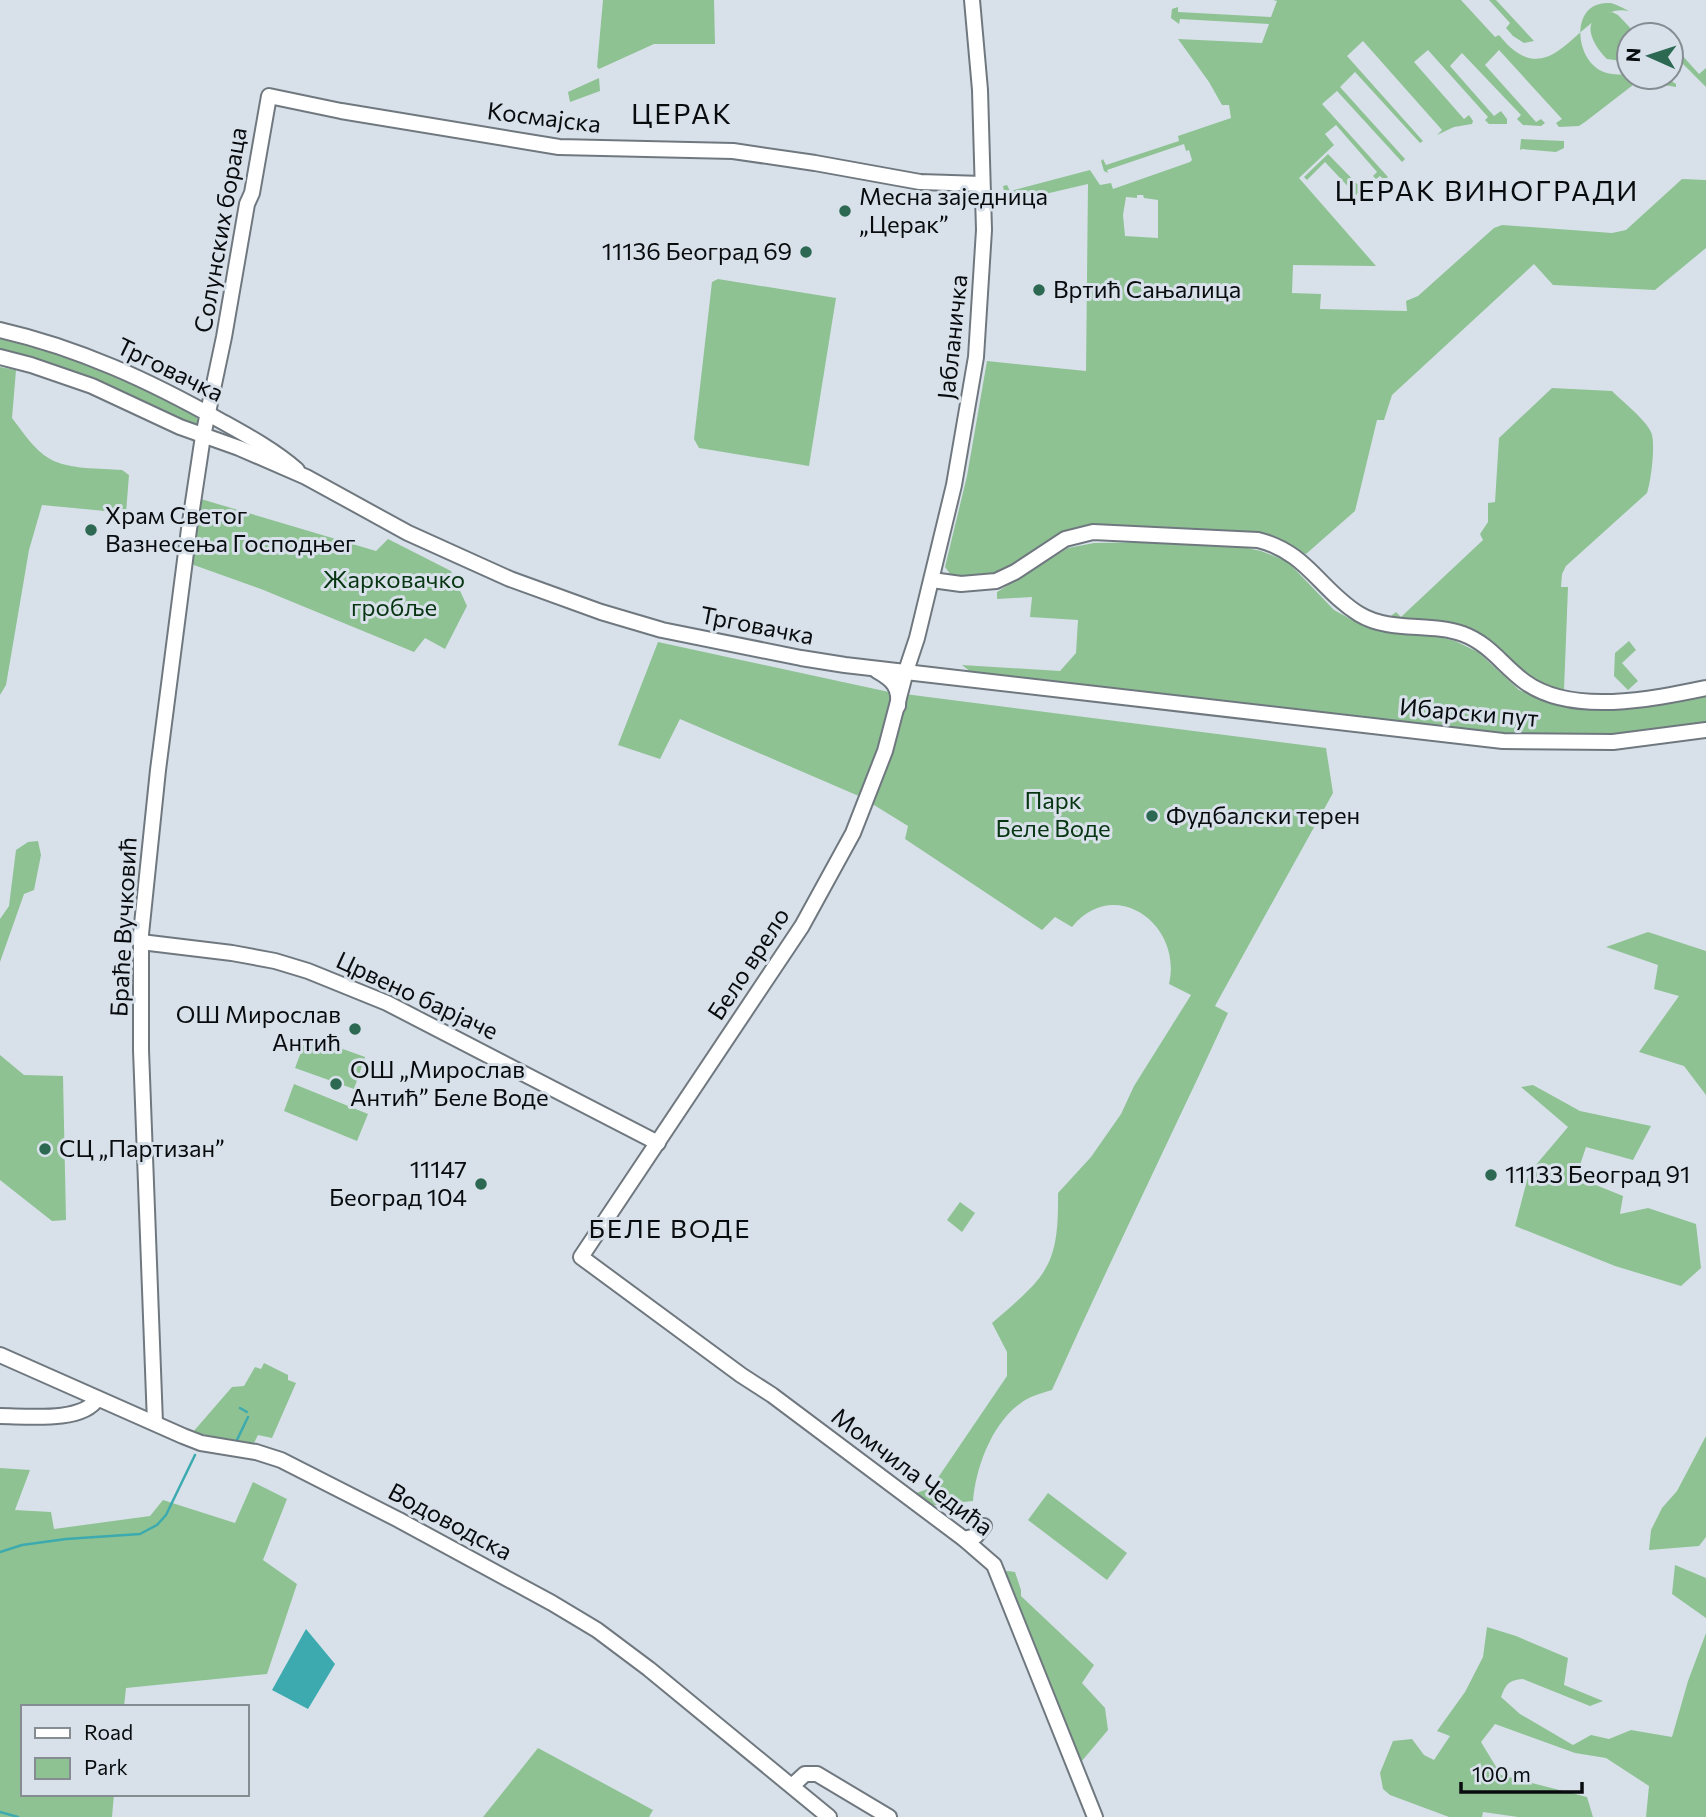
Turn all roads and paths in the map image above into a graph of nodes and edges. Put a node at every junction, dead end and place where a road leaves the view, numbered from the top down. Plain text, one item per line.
1 (972, 0) edge
2 (269, 96) joint
3 (982, 184) junction
4 (1, 330) edge
5 (0, 357) edge
6 (208, 414) junction
7 (203, 436) junction
8 (306, 477) junction
9 (932, 580) junction
10 (873, 668) junction
11 (906, 671) junction
12 (1706, 688) edge
13 (898, 706) junction
14 (1229, 709) joint
15 (1706, 730) edge
16 (141, 942) junction
17 (658, 1143) junction
18 (581, 1257) joint
19 (0, 1355) edge
20 (97, 1399) junction
21 (0, 1416) edge
22 (155, 1423) junction
23 (984, 1526) dead end
24 (964, 1539) junction
25 (797, 1789) junction
26 (829, 1817) edge
27 (889, 1817) edge
28 (1095, 1817) edge

1 - 3 street, Јабланичка
2 - 3 street, Космајска
2 - 6 street, Солунских бораца
3 - 9 street, Јабланичка
4 - 6 street, Трговачка
5 - 7 street, Трговачка
6 - 7 street, Солунских бораца
6 - 8 street, Трговачка
7 - 8 street, Трговачка
7 - 16 street, Браће Вучковић
8 - 10 street, Трговачка
9 - 11 street, Јабланичка
9 - 12 street
10 - 11 street, Трговачка
10 - 13 street
11 - 13 street, Бело врело
11 - 14 street, Трговачка
13 - 17 street, Бело врело
14 - 15 street, Ибарски пут
16 - 17 street, Црвено барјаче
16 - 22 street, Браће Вучковић
17 - 18 street, Бело врело
18 - 24 street, Момчила Чедића
19 - 20 street, Водоводска
20 - 21 street
20 - 22 street, Водоводска
22 - 25 street, Водоводска
23 - 24 street
24 - 28 street, Момчила Чедића
25 - 26 street, Водоводска
25 - 27 street

